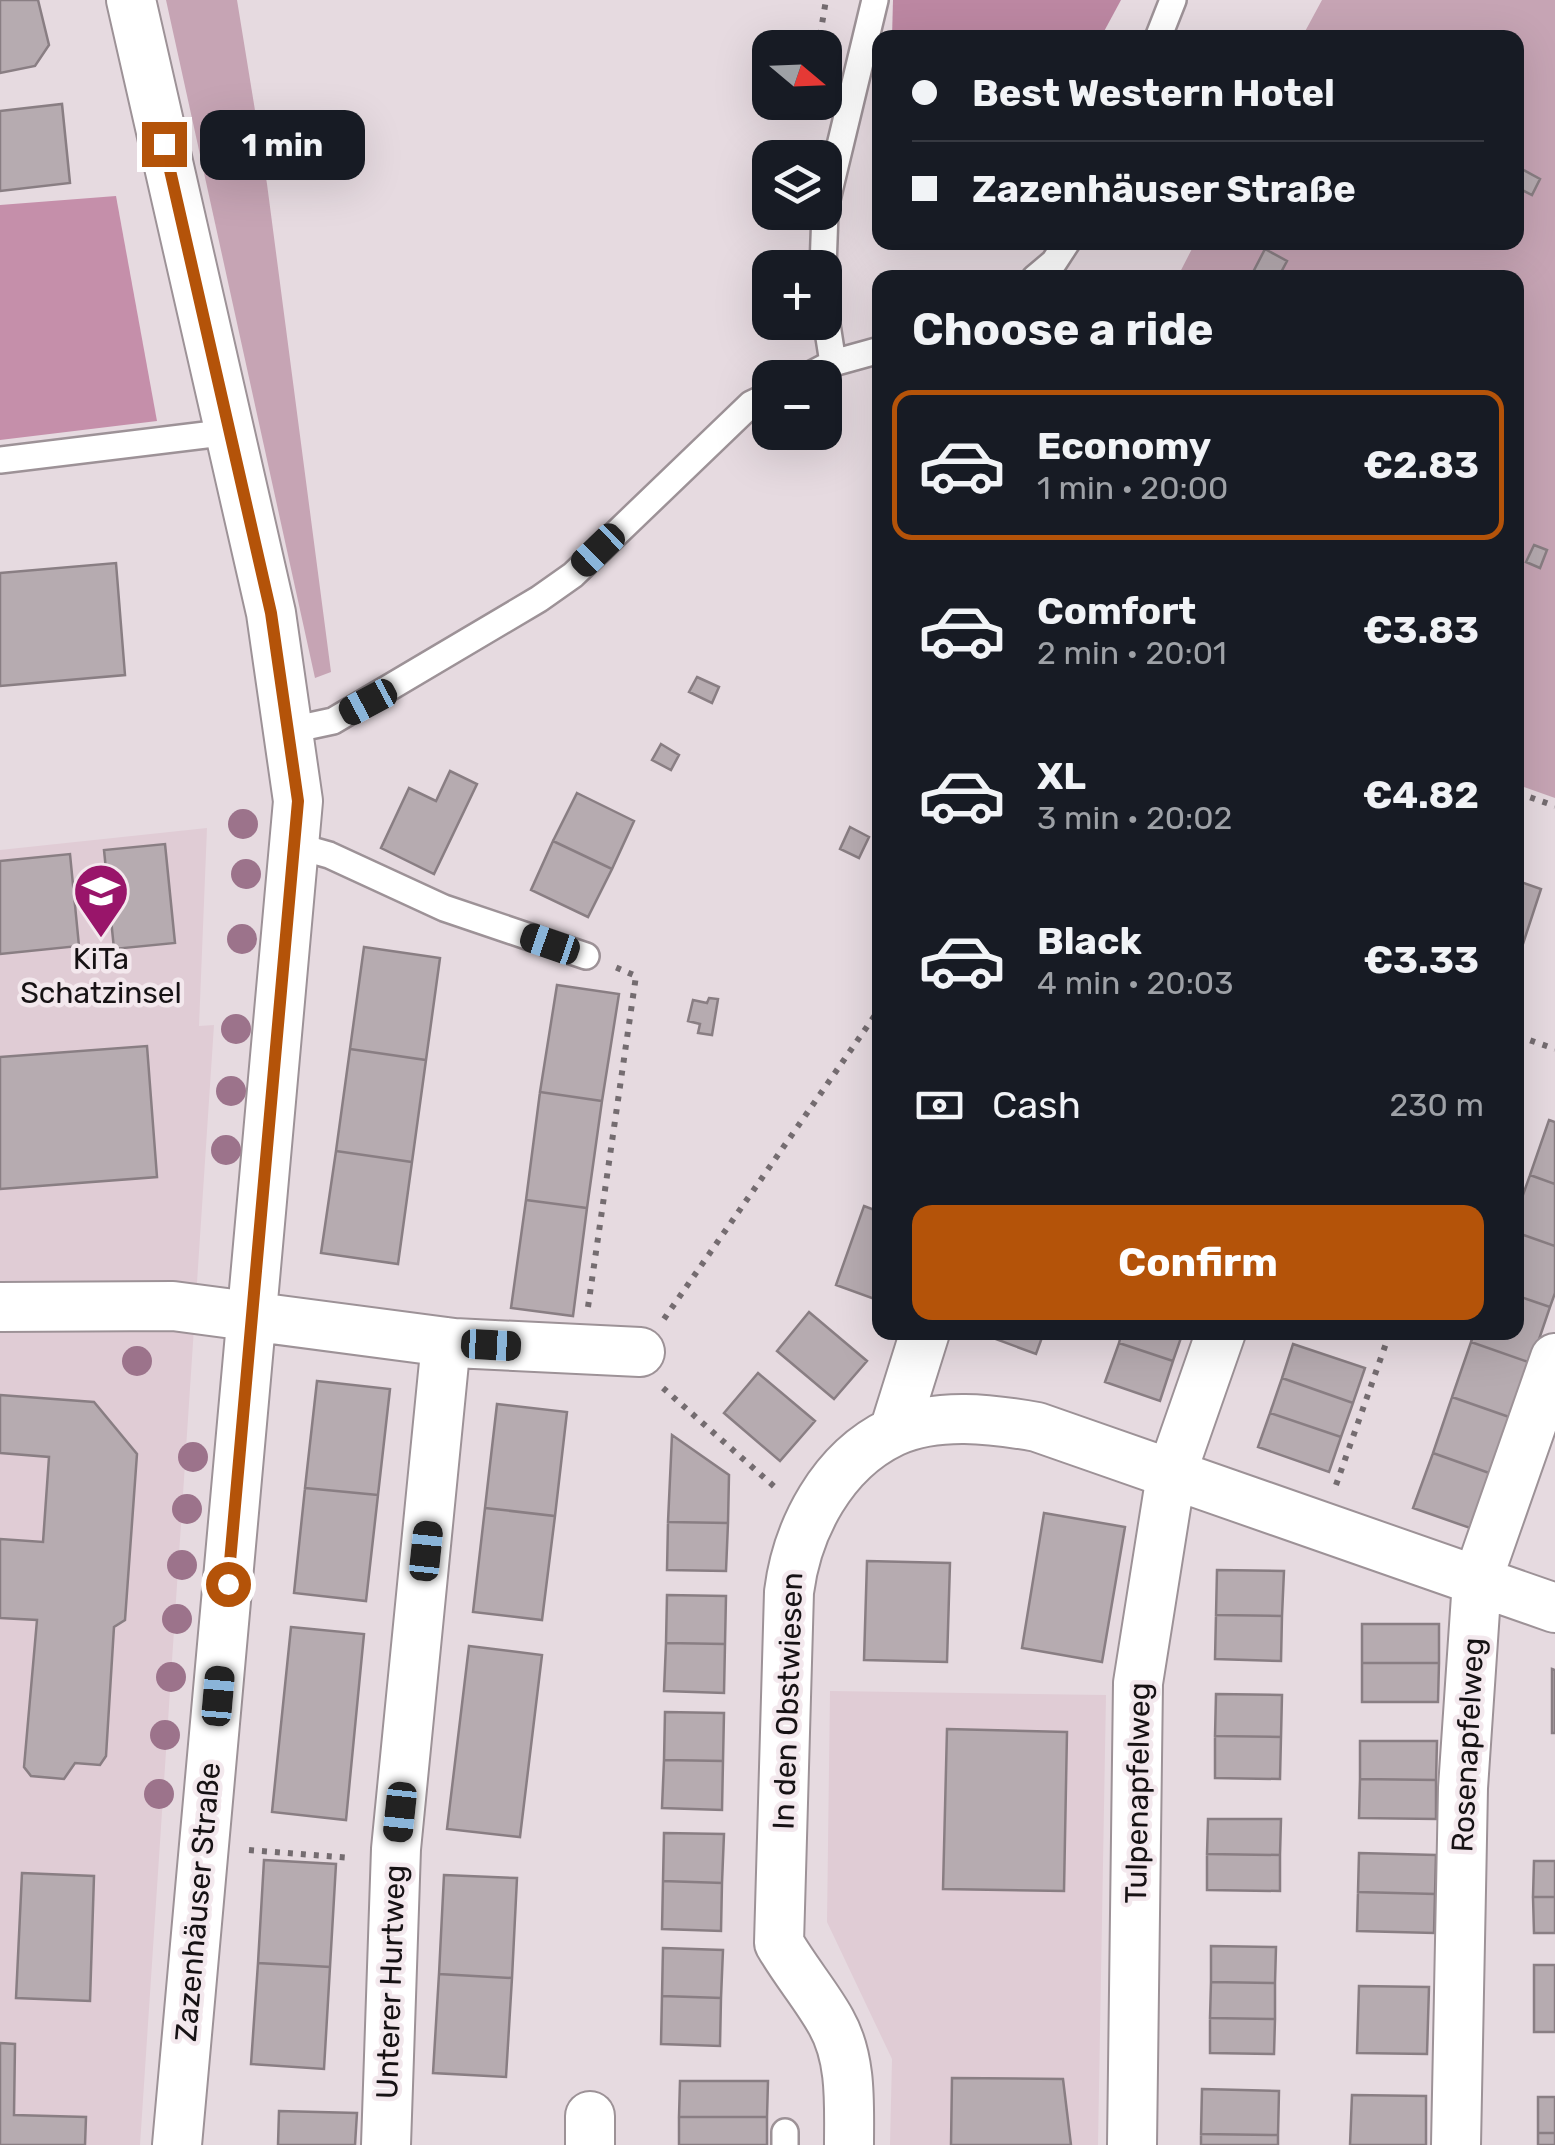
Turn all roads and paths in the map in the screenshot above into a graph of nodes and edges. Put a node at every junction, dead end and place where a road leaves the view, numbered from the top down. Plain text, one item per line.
1 (131, 0) edge
2 (826, 0) edge
3 (876, 0) edge
4 (1173, 0) edge
5 (821, 30) edge
6 (1161, 30) edge
7 (839, 140) edge
8 (872, 352) edge
9 (842, 361) edge
10 (752, 403) edge
11 (230, 432) junction
12 (0, 460) edge
13 (291, 730) junction
14 (1524, 794) edge
15 (1555, 806) edge
16 (297, 846) junction
17 (586, 956) joint
18 (872, 1019) edge
19 (1524, 1038) edge
20 (1555, 1049) edge
21 (0, 1307) edge
22 (588, 1309) dead end
23 (255, 1316) junction
24 (923, 1340) edge
25 (1218, 1340) edge
26 (1387, 1340) edge
27 (446, 1342) junction
28 (640, 1352) junction
29 (1555, 1358) edge
30 (894, 1432) junction
31 (1171, 1476) junction
32 (1338, 1482) dead end
33 (809, 1516) junction
34 (1477, 1581) junction
35 (1555, 1608) edge
36 (203, 1846) junction
37 (395, 1862) junction
38 (178, 2145) edge
39 (386, 2145) edge
40 (849, 2145) edge
41 (1132, 2145) edge
42 (1456, 2145) edge

1 - 11 street, Zazenhäuser Straße
2 - 5 path
3 - 7 lane
4 - 6 lane
8 - 9 lane
10 - 13 lane
11 - 12 lane
11 - 13 street, Zazenhäuser Straße
13 - 16 street, Zazenhäuser Straße
14 - 15 path
16 - 17 lane
16 - 23 street, Zazenhäuser Straße
17 - 22 path
18 - 28 path
19 - 20 path
21 - 23 street
23 - 27 street
23 - 36 street, Zazenhäuser Straße
24 - 30 street
25 - 31 street, Tulpenapfelweg
26 - 32 path
27 - 28 street
27 - 37 street, Unterer Hurtweg
28 - 33 path
29 - 34 street, Rosenapfelweg
30 - 31 street, In den Obstwiesen
30 - 33 street, In den Obstwiesen
31 - 34 street, In den Obstwiesen
31 - 41 street, Tulpenapfelweg
33 - 40 street, In den Obstwiesen
34 - 35 street, In den Obstwiesen
34 - 42 street, Rosenapfelweg
36 - 37 path
36 - 38 street, Zazenhäuser Straße
37 - 39 street, Unterer Hurtweg

